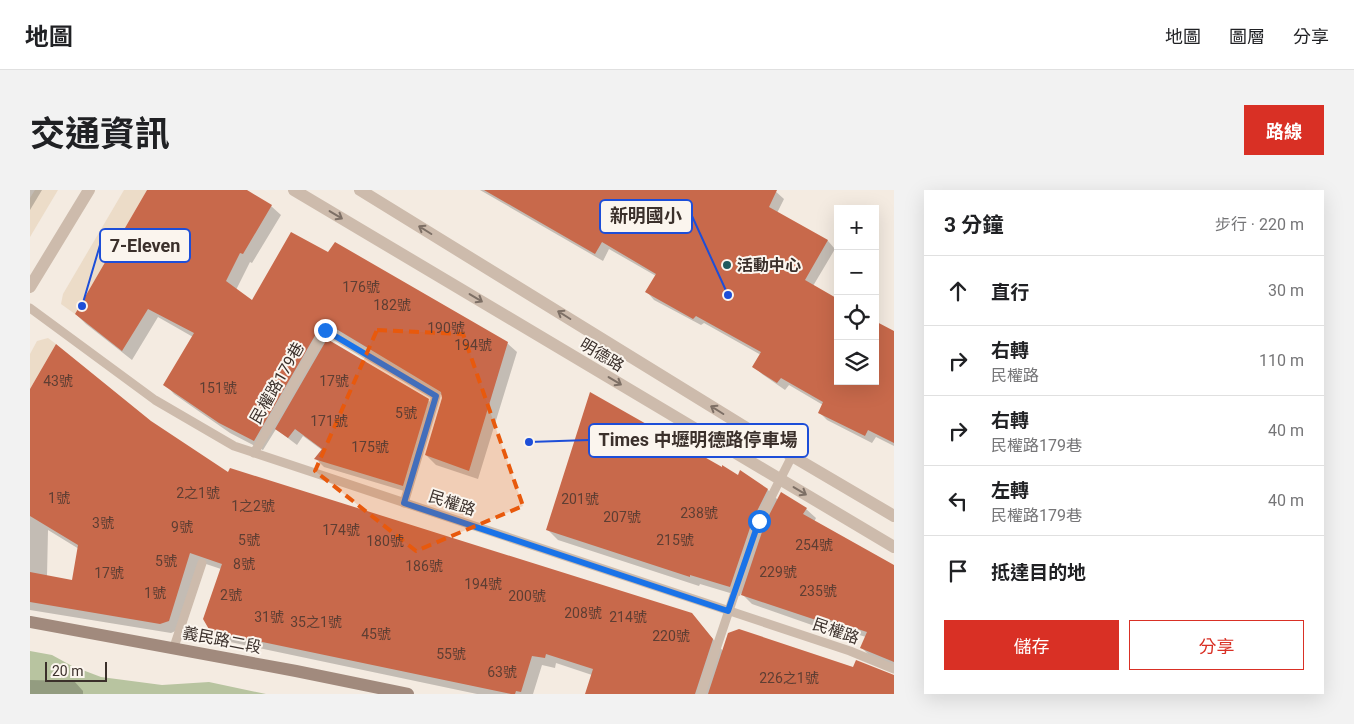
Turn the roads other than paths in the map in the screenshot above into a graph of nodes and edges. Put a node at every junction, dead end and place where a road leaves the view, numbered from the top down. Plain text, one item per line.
1 (88, 190) edge
2 (294, 190) edge
3 (360, 190) edge
4 (30, 287) edge
5 (30, 308) edge
6 (254, 453) junction
7 (792, 456) junction
8 (780, 480) junction
9 (404, 503) junction
10 (894, 516) edge
11 (894, 547) edge
12 (202, 563) dead end
13 (728, 611) junction
14 (30, 622) edge
15 (174, 648) junction
16 (894, 668) edge
17 (408, 694) edge
18 (701, 694) edge

1 - 4 street
2 -> 8 street, 明德路
7 -> 3 street, 明德路
5 - 6 lane, 民權路
6 - 9 lane, 民權路
6 - 9 lane, 民權路179巷
7 - 8 lane
7 - 10 street, 明德路
8 -> 11 street, 明德路
8 - 13 lane
9 - 13 lane, 民權路
12 - 15 lane
13 - 16 lane, 民權路
13 - 18 lane
14 - 15 street, 義民路二段
15 - 17 street, 義民路二段

